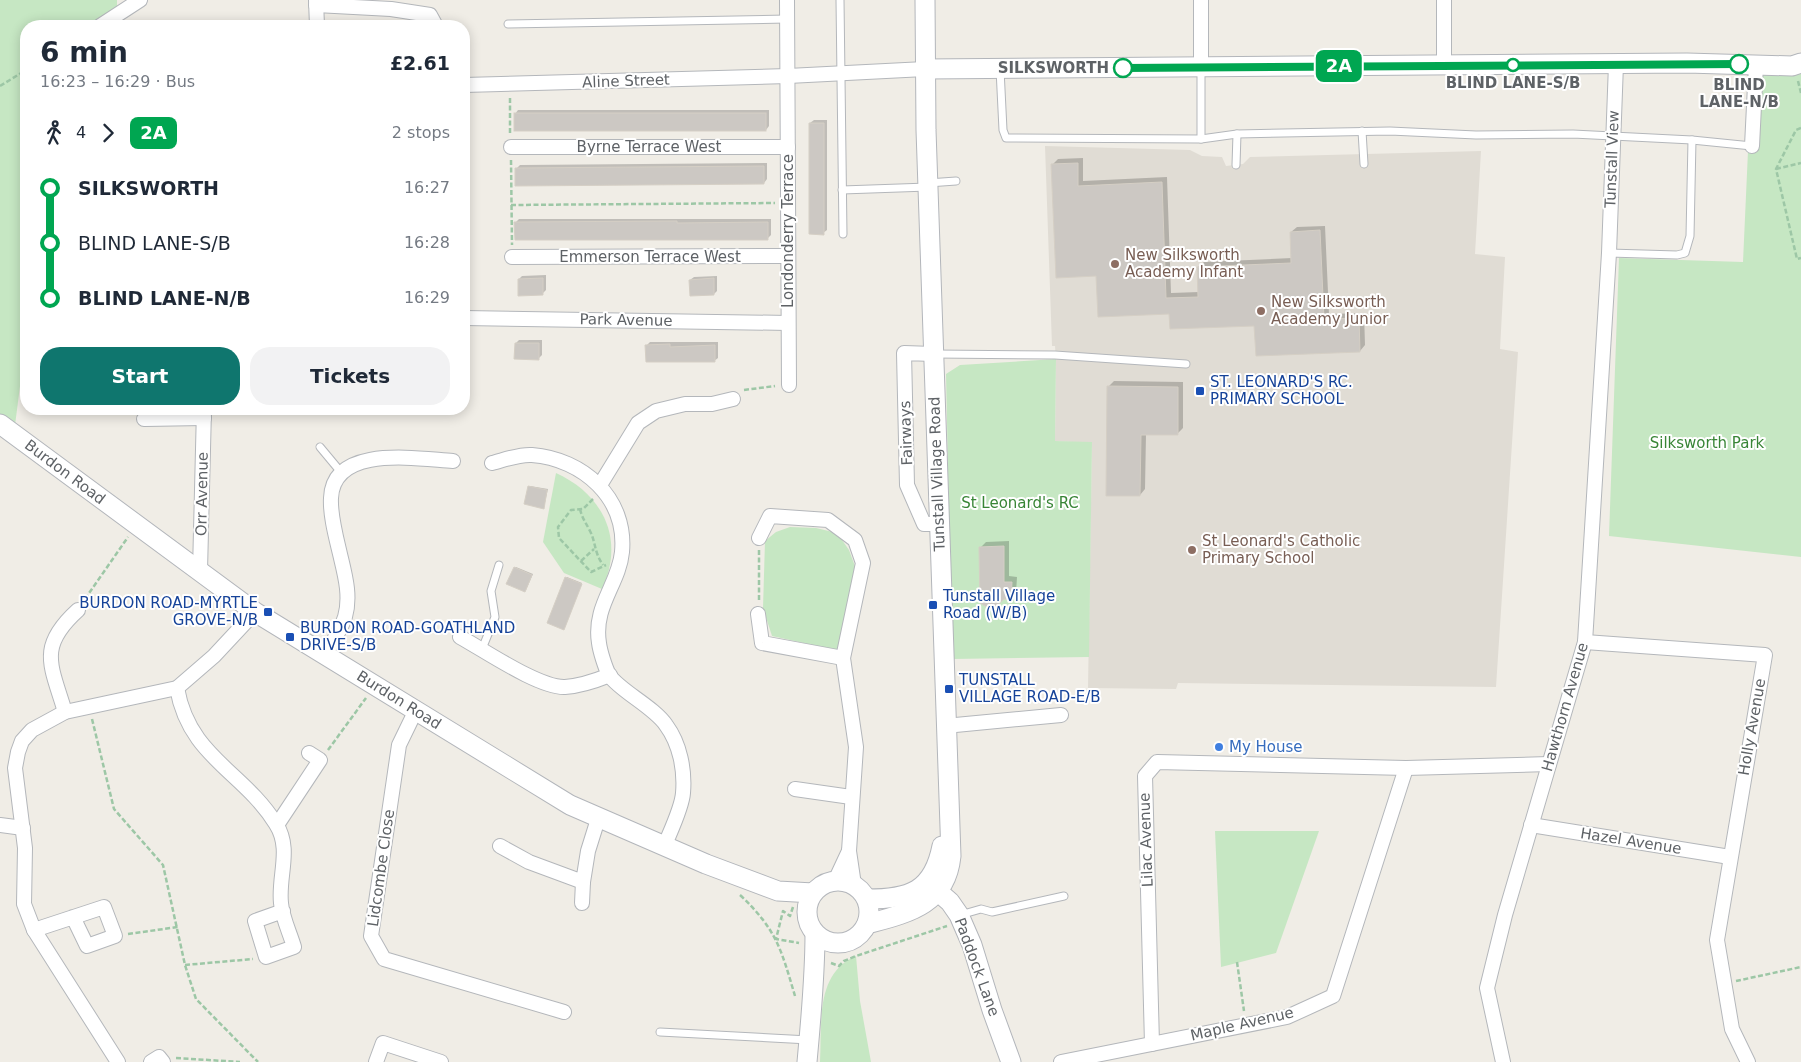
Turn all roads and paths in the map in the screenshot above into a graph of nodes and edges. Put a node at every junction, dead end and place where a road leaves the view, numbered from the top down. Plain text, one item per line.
1 (140, 0) edge
2 (787, 0) edge
3 (840, 0) edge
4 (925, 0) edge
5 (1202, 0) edge
6 (1444, 0) edge
7 (316, 2) edge
8 (787, 19) junction
9 (109, 20) edge
10 (317, 20) edge
11 (432, 20) edge
12 (508, 24) dead end
13 (1801, 63) edge
14 (1616, 64) junction
15 (1444, 65) junction
16 (1756, 65) junction
17 (1201, 67) junction
18 (1000, 69) junction
19 (926, 70) junction
20 (20, 74) edge
21 (842, 74) junction
22 (788, 76) junction
23 (510, 84) junction
24 (470, 85) edge
25 (0, 86) edge
26 (1801, 128) edge
27 (1362, 132) junction
28 (1237, 134) junction
29 (1613, 136) junction
30 (1200, 139) junction
31 (1692, 140) junction
32 (1752, 146) joint
33 (511, 147) junction
34 (788, 147) junction
35 (1801, 163) edge
36 (1364, 164) dead end
37 (1236, 165) dead end
38 (1776, 169) junction
39 (956, 181) dead end
40 (928, 185) junction
41 (842, 190) junction
42 (788, 203) junction
43 (512, 205) junction
44 (843, 234) dead end
45 (1609, 253) junction
46 (788, 256) junction
47 (512, 257) joint
48 (1801, 258) edge
49 (470, 318) edge
50 (788, 322) junction
51 (933, 354) junction
52 (1186, 364) dead end
53 (788, 385) joint
54 (733, 399) joint
55 (184, 415) edge
56 (204, 415) edge
57 (144, 419) dead end
58 (0, 424) edge
59 (320, 447) dead end
60 (454, 461) dead end
61 (492, 463) dead end
62 (340, 471) junction
63 (602, 487) junction
64 (580, 509) junction
65 (939, 524) junction
66 (136, 526) junction
67 (759, 538) joint
68 (594, 549) junction
69 (580, 561) junction
70 (499, 565) dead end
71 (603, 565) junction
72 (200, 570) junction
73 (617, 571) junction
74 (78, 610) joint
75 (255, 612) junction
76 (758, 614) joint
77 (460, 636) dead end
78 (1585, 642) junction
79 (482, 649) junction
80 (325, 654) junction
81 (843, 658) junction
82 (610, 675) junction
83 (376, 685) junction
84 (177, 688) junction
85 (89, 706) junction
86 (416, 710) junction
87 (65, 712) junction
88 (1062, 715) dead end
89 (945, 726) junction
90 (315, 757) joint
91 (1549, 764) junction
92 (1406, 768) junction
93 (794, 789) dead end
94 (852, 797) junction
95 (598, 819) junction
96 (0, 825) edge
97 (277, 825) junction
98 (1532, 825) junction
99 (24, 828) junction
100 (500, 846) dead end
101 (664, 846) junction
102 (849, 851) junction
103 (1730, 857) junction
104 (835, 881) junction
105 (583, 882) junction
106 (854, 885) junction
107 (932, 887) junction
108 (778, 890) junction
109 (735, 891) dead end
110 (814, 893) junction
111 (1064, 896) dead end
112 (866, 899) junction
113 (582, 903) dead end
114 (794, 904) junction
115 (283, 911) junction
116 (73, 917) junction
117 (961, 919) junction
118 (867, 924) junction
119 (812, 926) junction
120 (178, 927) junction
121 (34, 930) junction
122 (115, 936) junction
123 (776, 939) junction
124 (841, 944) junction
125 (266, 957) junction
126 (819, 962) junction
127 (1237, 962) dead end
128 (185, 965) junction
129 (1801, 967) edge
130 (1724, 980) junction
131 (798, 1003) dead end
132 (564, 1012) dead end
133 (1246, 1025) junction
134 (660, 1032) dead end
135 (809, 1040) junction
136 (1152, 1044) junction
137 (158, 1060) edge
138 (118, 1062) edge
139 (240, 1062) edge
140 (258, 1062) edge
141 (376, 1062) edge
142 (441, 1062) edge
143 (807, 1062) edge
144 (1011, 1062) edge
145 (1061, 1062) edge
146 (1503, 1062) edge
147 (1748, 1062) edge

1 - 9 street
2 - 8 street, Londonderry Terrace
3 - 21 lane
4 - 19 street, Tunstall Village Road
5 - 17 street
6 - 15 street
7 - 10 street
7 - 11 street
8 - 12 lane
8 - 22 street, Londonderry Terrace
13 - 16 street
14 - 15 street
14 - 16 street
14 - 29 street, Tunstall View
15 - 17 street
16 - 32 street
17 - 18 street
17 - 30 lane
18 - 19 street
18 - 30 lane
19 - 21 street, Aline Street
19 - 40 street, Tunstall Village Road
20 - 25 path
21 - 22 street, Aline Street
21 - 41 lane
22 - 23 street, Aline Street
22 - 34 street, Londonderry Terrace
23 - 24 street, Aline Street
23 - 33 path
26 - 38 path
27 - 28 lane
27 - 29 lane
27 - 36 lane
28 - 30 lane
28 - 37 lane
29 - 31 lane
29 - 45 street, Tunstall View
31 - 32 lane
31 - 45 lane
33 - 34 street, Byrne Terrace West
33 - 43 path
34 - 42 street, Londonderry Terrace
35 - 38 path
38 - 48 path
39 - 40 lane
40 - 41 lane
40 - 51 street, Tunstall Village Road
41 - 44 lane
42 - 43 path
42 - 46 street, Londonderry Terrace
43 - 47 path
45 - 78 street, Hawthorn Avenue
46 - 47 street, Emmerson Terrace West
46 - 50 street, Londonderry Terrace
49 - 50 street, Park Avenue
50 - 53 street, Londonderry Terrace
51 - 52 lane
51 - 65 street, Tunstall Village Road
51 - 65 street, Fairways
53 - 54 path
54 - 63 street
55 - 57 street, Orr Avenue
56 - 72 street, Orr Avenue
58 - 66 street, Burdon Road
59 - 62 lane
60 - 62 street
61 - 63 street
62 - 80 street
63 - 64 path
63 - 73 street
64 - 68 path
64 - 69 path
65 - 89 street, Tunstall Village Road
66 - 72 street, Burdon Road
66 - 74 path
67 - 76 path
67 - 81 street
68 - 69 path
68 - 71 path
69 - 71 path
70 - 79 lane
71 - 73 path
72 - 75 street, Burdon Road
73 - 82 street
74 - 87 street
75 - 80 street, Burdon Road
75 - 84 street
76 - 81 street
77 - 79 street
78 - 91 street, Hawthorn Avenue
78 - 103 street, Holly Avenue
79 - 82 street
80 - 83 street, Burdon Road
81 - 94 street
82 - 101 street
83 - 86 street, Burdon Road
83 - 90 path
84 - 85 street
84 - 97 street
85 - 87 street
85 - 120 path
86 - 95 street, Burdon Road
86 - 132 street, Lidcombe Close
87 - 99 street
88 - 89 street
89 - 107 street, Tunstall Village Road
90 - 97 street
91 - 92 street, Lilac Avenue
91 - 98 street, Hawthorn Avenue
92 - 133 street, Maple Avenue
92 - 136 street, Lilac Avenue
93 - 94 street
94 - 102 street
95 - 101 street, Burdon Road
95 - 105 street
96 - 99 street
97 - 115 street
98 - 103 street, Hazel Avenue
98 - 146 street, Hawthorn Avenue
99 - 121 street
100 - 105 street
101 - 108 street, Burdon Road
102 - 104 street
102 - 106 street
103 - 130 street, Holly Avenue
104 - 106 street
104 - 110 street
105 - 113 street
106 - 112 street
107 - 112 street
107 - 117 street, Paddock Lane
107 - 118 street, Tunstall Village Road
108 - 110 street, Burdon Road
108 - 114 street, Burdon Road
109 - 123 path
110 - 119 street
111 - 117 lane
112 - 118 street
114 - 119 street, Burdon Road
114 - 123 path
115 - 125 street
115 - 125 street
116 - 121 street
116 - 122 street
116 - 122 street
117 - 126 path
117 - 144 street, Paddock Lane
118 - 124 street
119 - 124 street
119 - 126 street
120 - 122 path
120 - 128 path
121 - 138 street
123 - 126 path
123 - 131 path
124 - 126 street
125 - 128 path
126 - 135 street
127 - 133 path
128 - 140 path
129 - 130 path
130 - 147 street, Holly Avenue
133 - 136 street, Maple Avenue
134 - 135 lane
135 - 143 street
136 - 145 street, Maple Avenue
137 - 139 path
141 - 142 street

